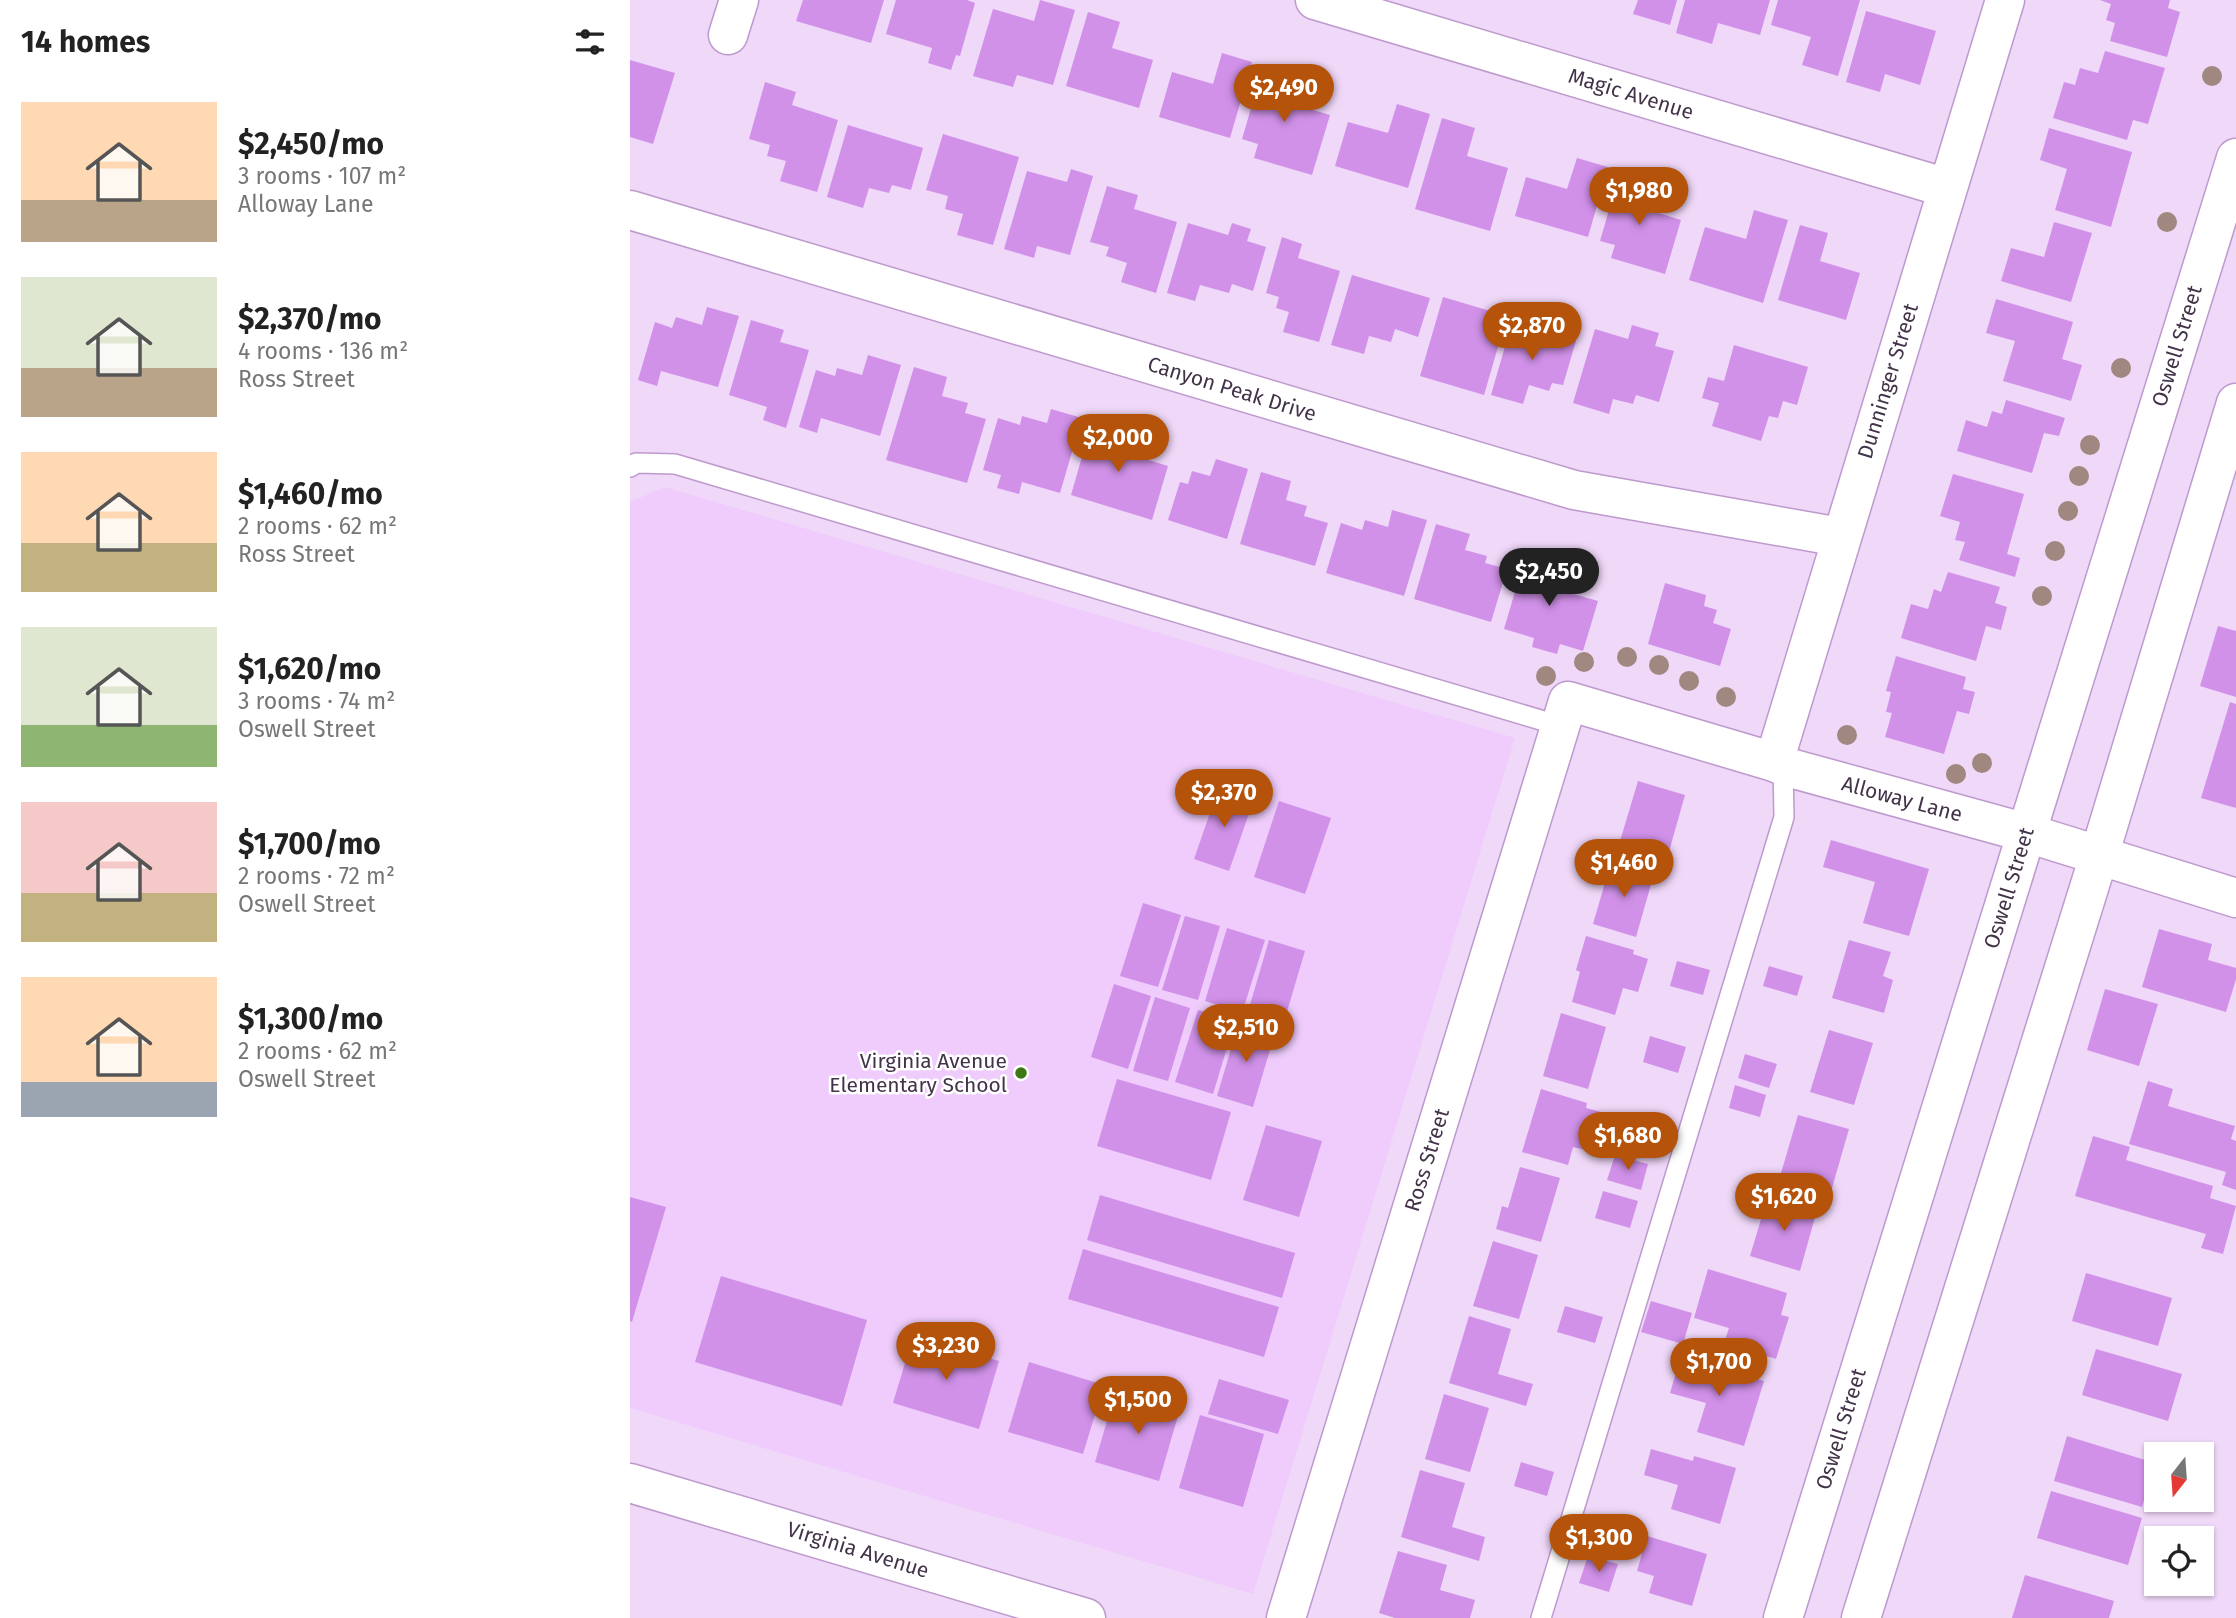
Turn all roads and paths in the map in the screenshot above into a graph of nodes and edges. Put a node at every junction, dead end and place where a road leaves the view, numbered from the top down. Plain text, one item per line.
1 (1314, 0) edge
2 (2005, 0) edge
3 (2236, 158) edge
4 (1947, 188) junction
5 (630, 210) edge
6 (2236, 403) edge
7 (630, 467) edge
8 (1840, 537) junction
9 (1564, 713) junction
10 (1778, 764) junction
11 (2027, 833) junction
12 (2099, 856) junction
13 (2236, 898) edge
14 (630, 1483) edge
15 (1086, 1618) edge
16 (1286, 1618) edge
17 (1541, 1618) edge
18 (1783, 1618) edge
19 (1861, 1618) edge

1 - 4 street, Magic Avenue
2 - 4 street, Dunninger Street
3 - 11 street, Oswell Street
4 - 8 street, Dunninger Street
5 - 8 street, Canyon Peak Drive
6 - 12 street
7 - 9 lane
8 - 10 street, Dunninger Street
9 - 10 street, Alloway Lane
9 - 16 street, Ross Street
10 - 11 street, Alloway Lane
10 - 17 lane
11 - 12 street, Alloway Lane
11 - 18 street, Oswell Street
12 - 13 street, Alloway Lane
12 - 19 street
14 - 15 street, Virginia Avenue

